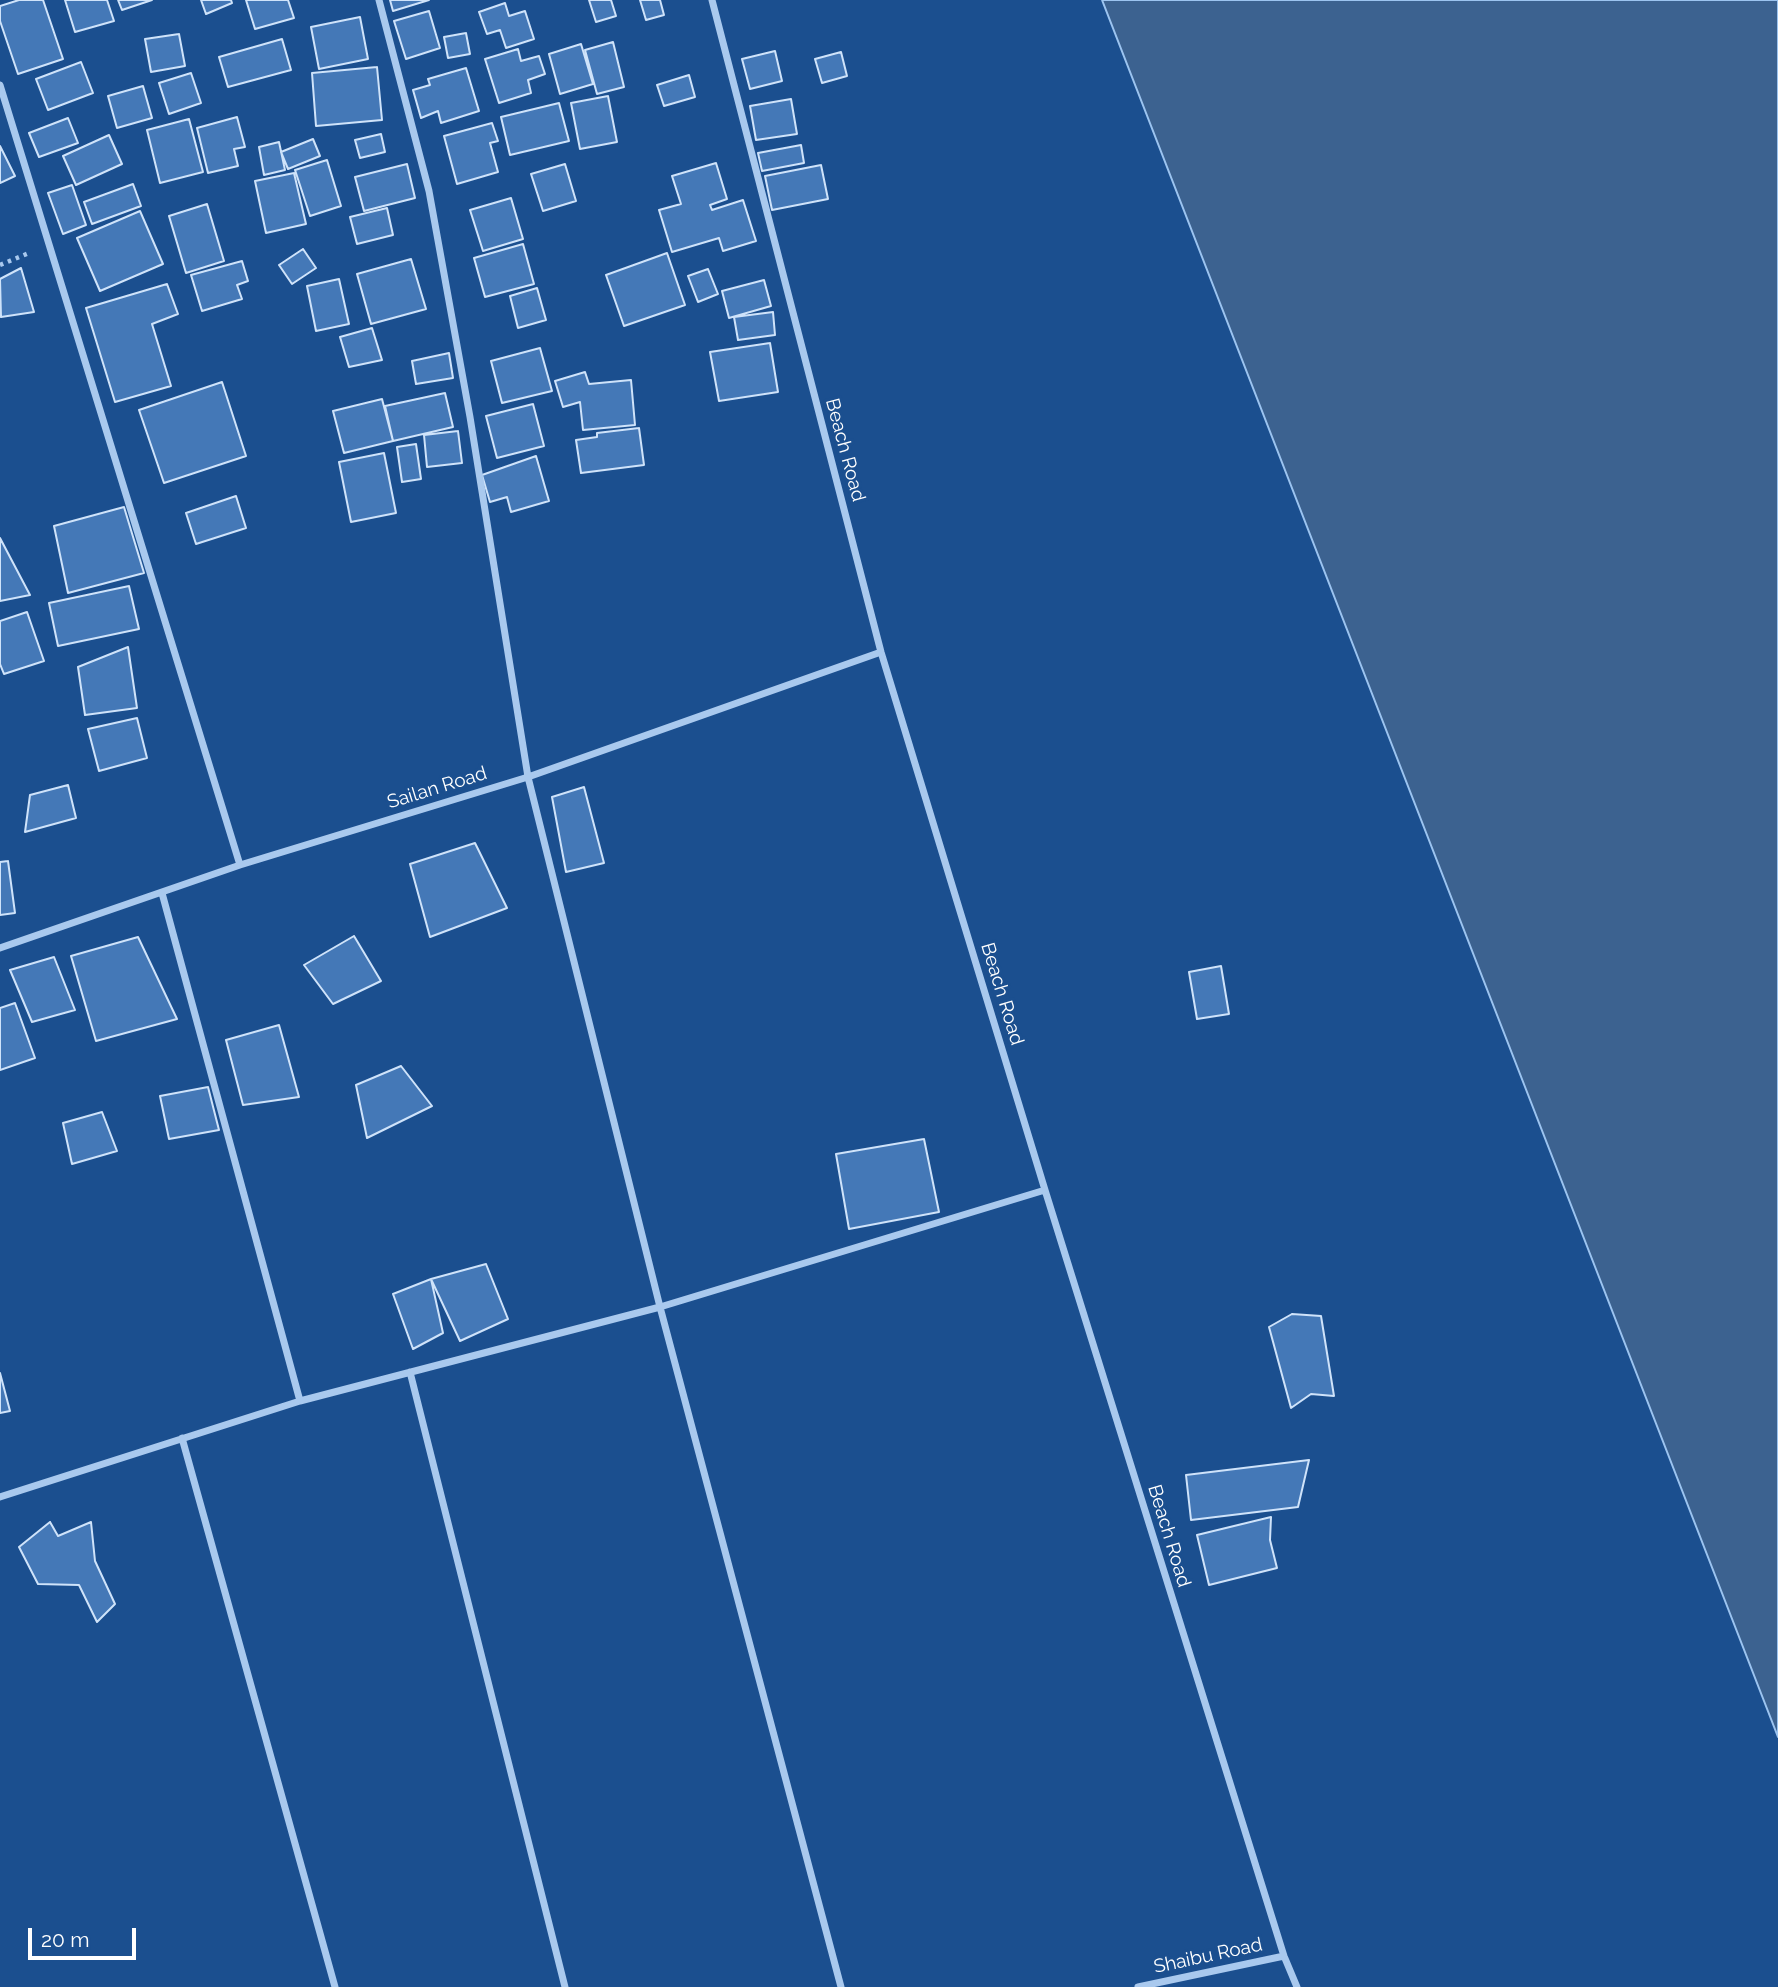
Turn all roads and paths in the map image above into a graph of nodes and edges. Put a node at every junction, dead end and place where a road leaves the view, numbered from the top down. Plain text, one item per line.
1 (379, 0) edge
2 (712, 0) edge
3 (0, 85) edge
4 (50, 245) junction
5 (0, 265) edge
6 (881, 652) junction
7 (528, 777) junction
8 (240, 865) junction
9 (162, 892) junction
10 (0, 947) edge
11 (1045, 1190) junction
12 (660, 1307) junction
13 (410, 1372) junction
14 (300, 1401) junction
15 (182, 1438) junction
16 (0, 1497) edge
17 (1284, 1956) junction
18 (335, 1987) edge
19 (565, 1987) edge
20 (841, 1987) edge
21 (1138, 1987) edge
22 (1297, 1987) edge

1 - 7 street
2 - 6 street, Beach Road
3 - 4 street
4 - 5 path
4 - 8 street
6 - 7 street, Sailan Road
6 - 11 street, Beach Road
7 - 8 street, Sailan Road
7 - 12 street
8 - 9 street, Sailan Road
9 - 10 street, Sailan Road
9 - 14 street
11 - 12 street
11 - 17 street, Beach Road
12 - 13 street
12 - 20 street
13 - 14 street
13 - 19 street
14 - 15 street
15 - 16 street
15 - 18 street
17 - 21 street, Shaibu Road
17 - 22 street, Beach Road

